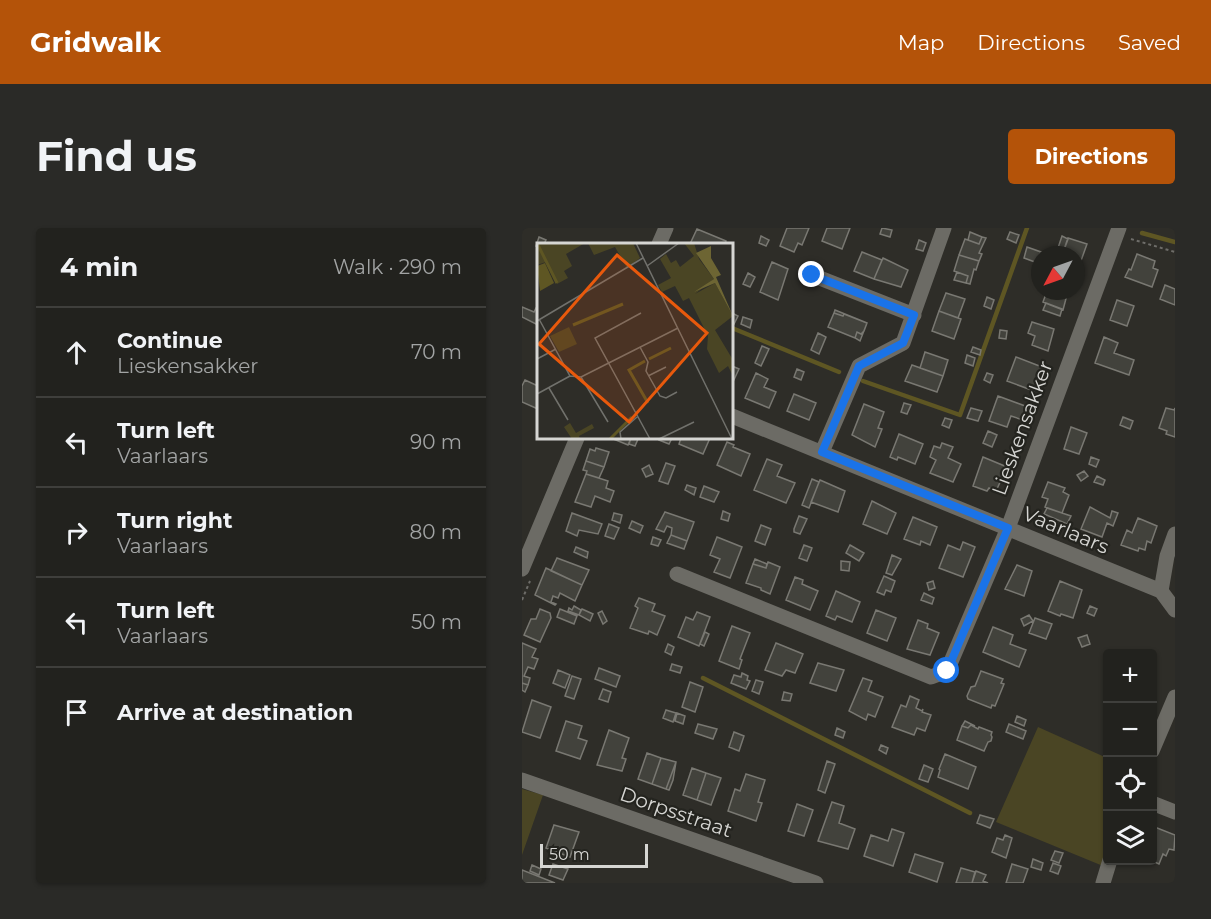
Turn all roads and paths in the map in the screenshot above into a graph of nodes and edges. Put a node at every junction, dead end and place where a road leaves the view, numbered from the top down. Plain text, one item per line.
1 (666, 228) edge
2 (944, 228) edge
3 (1118, 231) edge
4 (659, 243) edge
5 (1175, 252) edge
6 (812, 275) dead end
7 (914, 315) junction
8 (734, 417) edge
9 (576, 440) edge
10 (822, 452) junction
11 (1008, 528) junction
12 (1175, 534) edge
13 (522, 570) edge
14 (677, 574) dead end
15 (1161, 591) junction
16 (1175, 610) edge
17 (1175, 697) edge
18 (1157, 739) edge
19 (522, 780) edge
20 (1157, 804) edge
21 (1175, 812) edge
22 (1109, 865) edge
23 (816, 883) edge
24 (1103, 883) edge

1 - 4 street
2 - 7 street
3 - 5 path
3 - 11 street, Lieskensakker
6 - 7 street
7 - 10 street
8 - 10 street, Vaarlaars
9 - 13 street
10 - 11 street, Vaarlaars
11 - 14 street, Lieskensakker
11 - 15 street, Vaarlaars
12 - 15 street
15 - 16 street
17 - 18 street
19 - 23 street, Dorpsstraat
20 - 21 street
22 - 24 street

